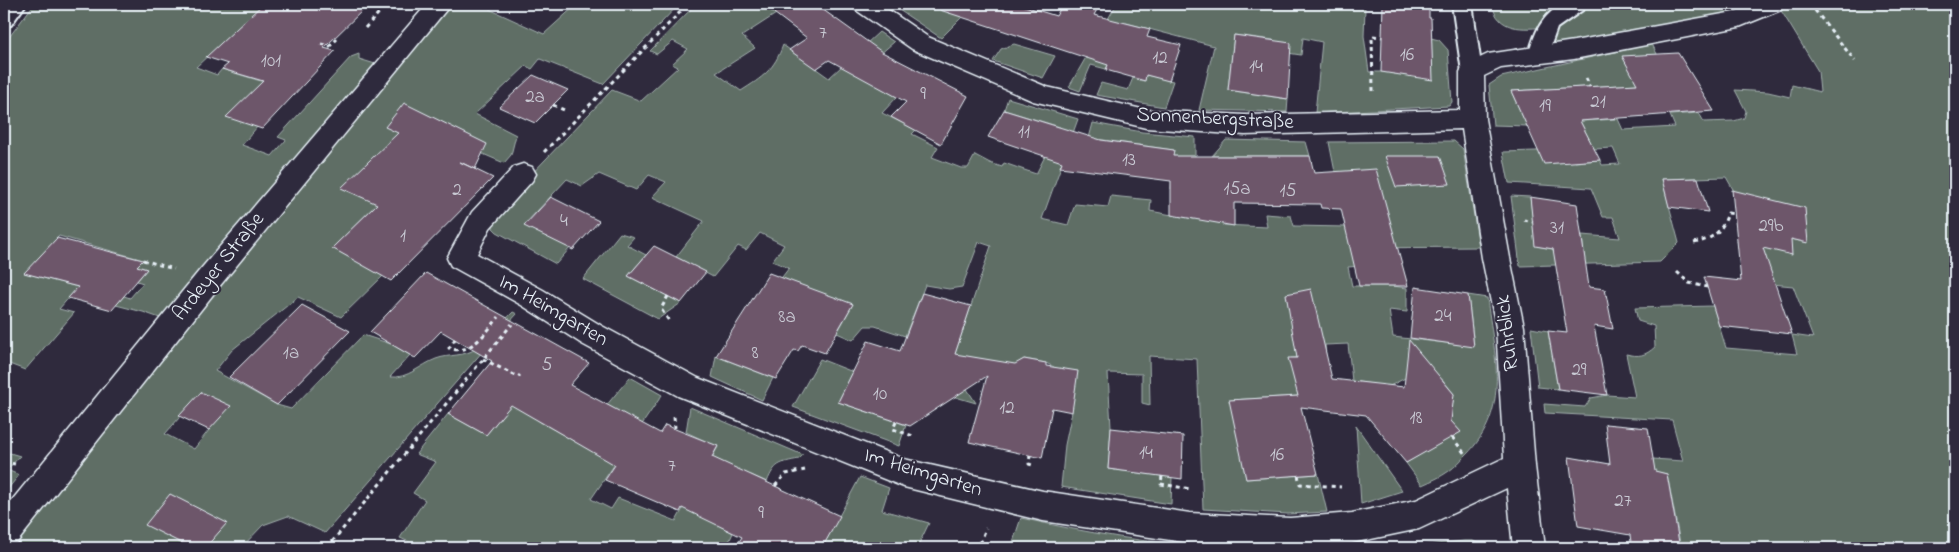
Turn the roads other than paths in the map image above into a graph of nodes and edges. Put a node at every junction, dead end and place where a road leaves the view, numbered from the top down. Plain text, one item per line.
1 (16, 4) edge
2 (440, 4) edge
3 (864, 4) edge
4 (1462, 4) edge
5 (1577, 4) edge
6 (1773, 4) edge
7 (4, 20) edge
8 (1539, 54) junction
9 (1472, 72) junction
10 (1473, 119) junction
11 (523, 174) road end
12 (1520, 466) junction
13 (4, 534) edge
14 (1529, 548) edge

1 - 7 lane
2 - 13 street, Ardeyer Straße
3 - 10 street, Sonnenbergstraße
4 - 9 lane
5 - 8 lane
6 - 8 street
8 - 9 street
9 - 10 street
10 - 12 street, Ruhrblick
11 - 12 street, Im Heimgarten
12 - 14 street, Ruhrblick

